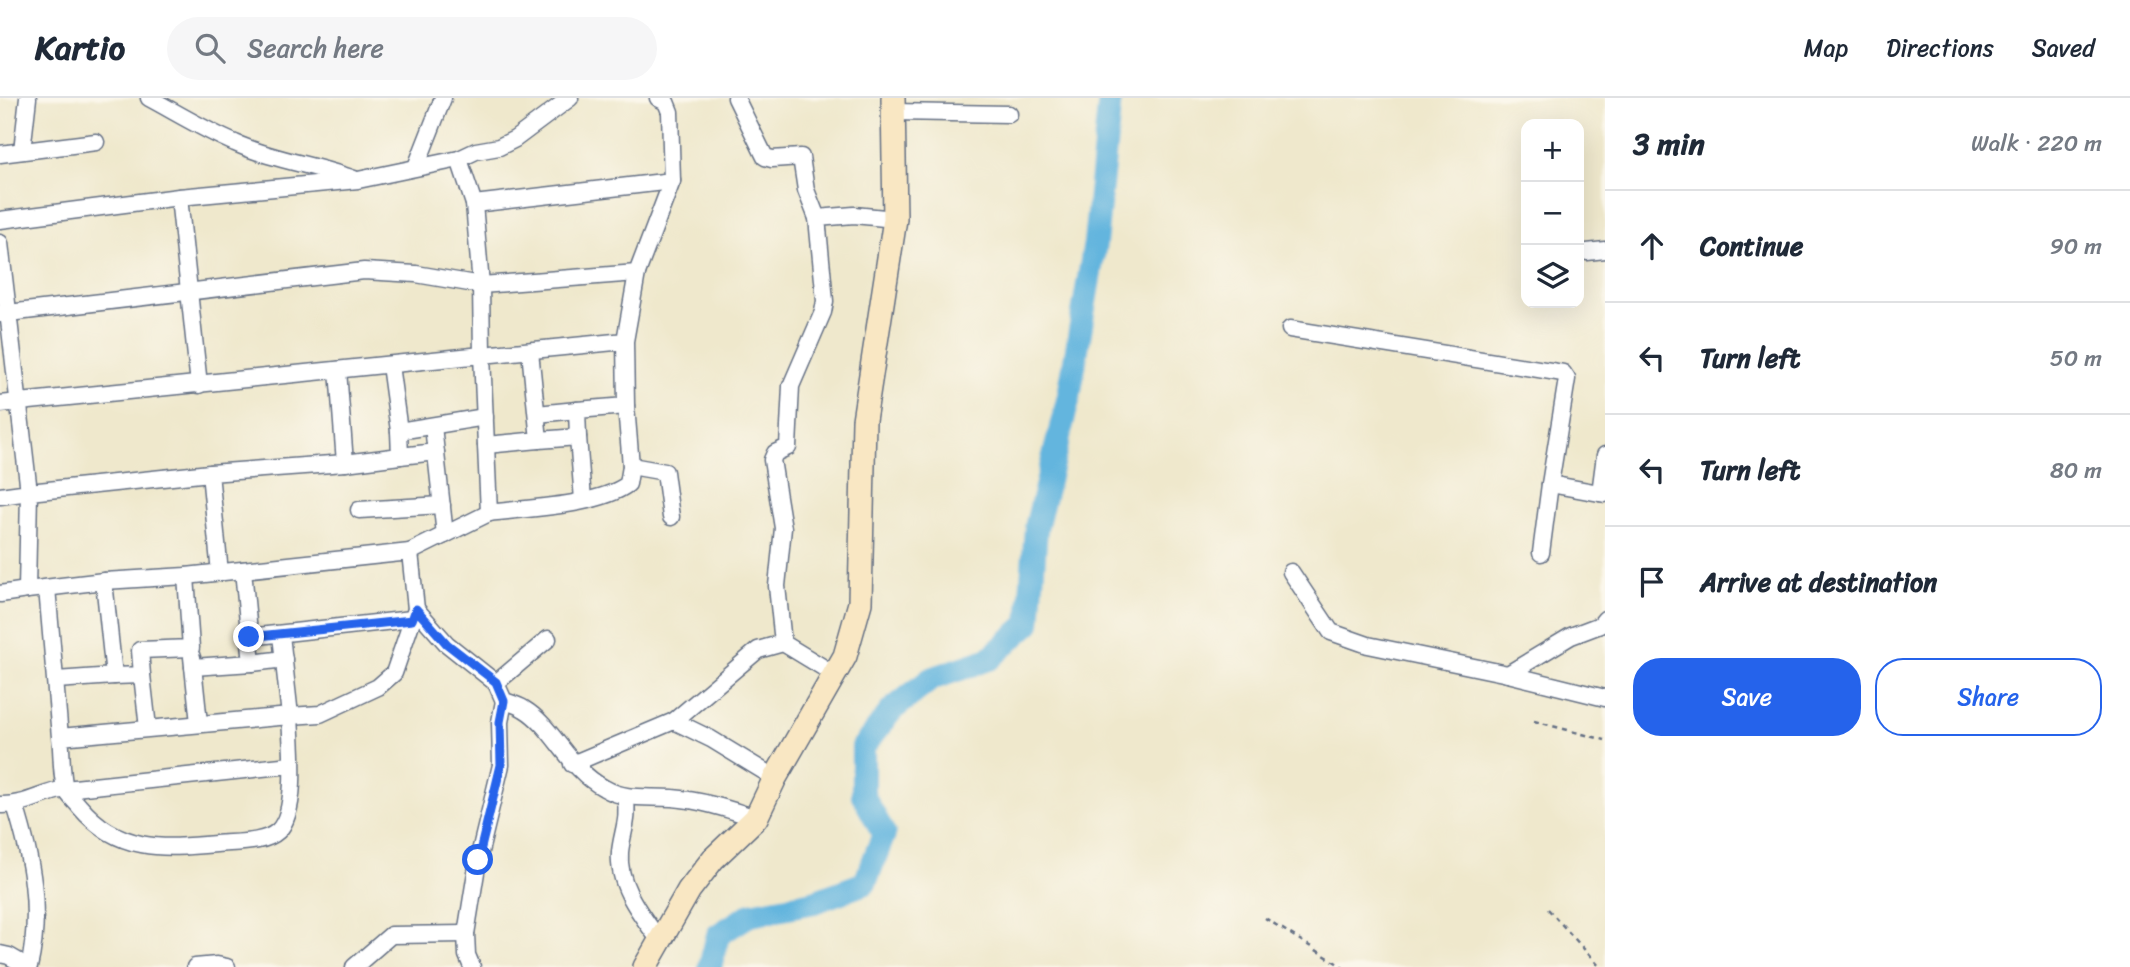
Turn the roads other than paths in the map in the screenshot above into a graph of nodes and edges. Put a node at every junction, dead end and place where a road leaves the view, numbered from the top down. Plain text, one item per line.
1 (28, 98) edge
2 (149, 98) edge
3 (443, 98) edge
4 (570, 98) edge
5 (658, 98) edge
6 (736, 98) edge
7 (893, 105) edge
8 (1009, 114) dead end
9 (96, 142) dead end
10 (22, 151) junction
11 (0, 154) edge
12 (459, 159) junction
13 (416, 167) junction
14 (358, 180) junction
15 (672, 181) junction
16 (179, 197) junction
17 (474, 204) junction
18 (817, 218) junction
19 (895, 219) junction
20 (0, 220) edge
21 (0, 243) edge
22 (1605, 250) edge
23 (1587, 252) dead end
24 (637, 273) junction
25 (481, 285) junction
26 (188, 291) junction
27 (5, 314) edge
28 (1290, 329) dead end
29 (625, 341) junction
30 (530, 351) junction
31 (482, 355) junction
32 (390, 365) junction
33 (338, 370) junction
34 (199, 385) junction
35 (18, 402) junction
36 (0, 404) edge
37 (626, 406) junction
38 (577, 410) junction
39 (537, 414) junction
40 (485, 417) junction
41 (433, 426) junction
42 (399, 431) junction
43 (578, 437) junction
44 (539, 440) junction
45 (486, 445) junction
46 (436, 452) junction
47 (1605, 455) edge
48 (400, 456) junction
49 (345, 463) junction
50 (631, 466) junction
51 (210, 473) junction
52 (1550, 484) junction
53 (29, 492) junction
54 (1603, 493) edge
55 (0, 496) edge
56 (583, 500) junction
57 (442, 505) junction
58 (359, 510) dead end
59 (489, 513) junction
60 (671, 517) dead end
61 (445, 535) junction
62 (410, 552) junction
63 (1541, 553) dead end
64 (243, 570) junction
65 (1291, 572) dead end
66 (220, 573) junction
67 (186, 576) junction
68 (104, 581) junction
69 (47, 588) junction
70 (27, 590) junction
71 (0, 594) edge
72 (414, 614) junction
73 (1605, 619) edge
74 (281, 635) junction
75 (249, 637) junction
76 (548, 639) dead end
77 (783, 643) junction
78 (191, 648) junction
79 (140, 650) junction
80 (112, 653) junction
81 (284, 659) junction
82 (252, 663) junction
83 (193, 667) junction
84 (834, 674) junction
85 (1508, 674) junction
86 (142, 675) junction
87 (114, 676) junction
88 (56, 680) junction
89 (496, 682) junction
90 (1605, 698) edge
91 (504, 701) junction
92 (290, 716) junction
93 (674, 721) junction
94 (199, 723) junction
95 (148, 728) junction
96 (61, 737) junction
97 (572, 764) junction
98 (291, 765) junction
99 (775, 778) junction
100 (65, 789) junction
101 (625, 797) junction
102 (7, 805) edge
103 (756, 818) junction
104 (466, 934) junction
105 (660, 941) junction
106 (0, 954) edge
107 (29, 967) edge
108 (195, 967) edge
109 (227, 967) edge
110 (354, 967) edge
111 (472, 967) edge
112 (645, 967) edge

1 - 10 street
2 - 14 street
3 - 13 street
4 - 12 street
5 - 15 street
6 - 18 street
7 - 8 street
7 - 19 street
9 - 10 street
10 - 11 street
12 - 13 street
12 - 17 street
13 - 14 street
14 - 16 street
15 - 17 street
15 - 24 street
16 - 20 street
16 - 26 street
17 - 25 street
18 - 19 street
18 - 77 street
19 - 84 street
21 - 27 street
22 - 23 street
24 - 25 street
24 - 29 street
25 - 26 street
25 - 31 street
26 - 27 street
26 - 34 street
27 - 35 street
28 - 52 street
29 - 30 street
29 - 37 street
30 - 31 street
30 - 39 street
31 - 32 street
31 - 40 street
32 - 33 street
32 - 42 street
33 - 34 street
33 - 49 street
34 - 35 street
35 - 36 street
35 - 53 street
37 - 38 street
37 - 50 street
38 - 39 street
38 - 43 street
39 - 44 street
40 - 41 street
40 - 45 street
41 - 42 street
41 - 46 street
42 - 48 street
43 - 44 street
43 - 56 street
44 - 45 street
45 - 59 street
46 - 48 street
46 - 57 street
47 - 54 street
48 - 49 street
49 - 51 street
50 - 56 street
50 - 60 street
51 - 53 street
51 - 66 street
52 - 54 street
52 - 63 street
53 - 55 street
53 - 70 street
56 - 59 street
57 - 58 street
57 - 61 street
59 - 61 street
61 - 62 street
62 - 64 street
62 - 72 street
64 - 66 street
64 - 75 street
65 - 85 street
66 - 67 street
67 - 68 street
67 - 78 street
68 - 69 street
68 - 80 street
69 - 70 street
69 - 88 street
70 - 71 street
72 - 74 street
72 - 89 street
72 - 92 street
73 - 85 street
74 - 75 street
74 - 81 street
75 - 82 street
76 - 89 street
77 - 84 street
77 - 93 street
78 - 79 street
78 - 83 street
79 - 80 street
79 - 86 street
80 - 87 street
81 - 82 street
81 - 92 street
82 - 83 street
83 - 94 street
84 - 99 street
85 - 90 street
86 - 87 street
86 - 95 street
87 - 88 street
88 - 96 street
89 - 91 street
91 - 97 street
91 - 104 street
92 - 94 street
92 - 98 street
93 - 97 street
93 - 99 street
94 - 95 street
95 - 96 street
96 - 100 street
97 - 101 street
98 - 100 street
98 - 100 street
99 - 103 street
100 - 102 street
101 - 103 street
101 - 105 street
102 - 107 street
103 - 105 street
104 - 110 street
104 - 111 street
105 - 112 street
106 - 107 street
108 - 109 street

